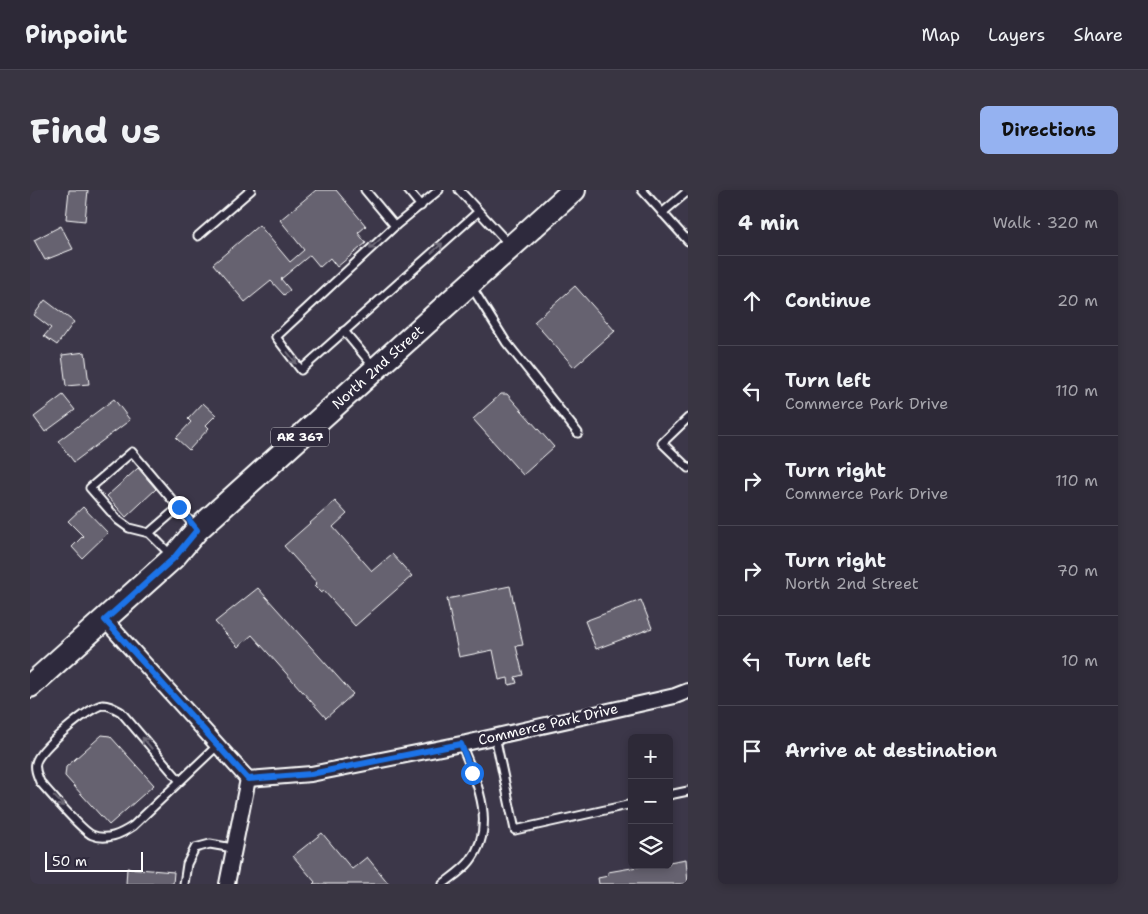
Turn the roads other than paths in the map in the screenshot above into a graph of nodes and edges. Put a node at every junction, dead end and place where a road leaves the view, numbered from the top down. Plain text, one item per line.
1 (251, 190) edge
2 (365, 190) edge
3 (408, 190) edge
4 (439, 190) edge
5 (459, 190) edge
6 (574, 190) edge
7 (642, 190) edge
8 (688, 191) edge
9 (421, 206) junction
10 (662, 212) junction
11 (480, 215) junction
12 (395, 226) junction
13 (198, 236) dead end
14 (688, 241) edge
15 (511, 246) junction
16 (469, 284) junction
17 (344, 331) junction
18 (375, 369) junction
19 (688, 418) edge
20 (578, 433) dead end
21 (688, 468) edge
22 (179, 507) junction
23 (197, 530) junction
24 (149, 533) junction
25 (174, 558) junction
26 (105, 620) junction
27 (30, 686) edge
28 (685, 692) edge
29 (495, 736) junction
30 (461, 744) junction
31 (218, 745) junction
32 (248, 779) junction
33 (179, 780) junction
34 (688, 791) edge
35 (673, 794) edge
36 (628, 805) edge
37 (233, 848) junction
38 (184, 884) edge
39 (227, 884) edge
40 (444, 884) edge

1 - 13 lane
2 - 12 lane
3 - 9 lane
4 - 9 lane
5 - 11 lane
6 - 15 main road, North 2nd Street / AR 367
7 - 10 lane
8 - 10 lane
9 - 12 lane
10 - 14 lane
11 - 15 lane
17 -> 11 lane
12 -> 17 lane
15 - 16 main road, North 2nd Street / AR 367
16 - 18 main road, North 2nd Street / AR 367
16 - 20 lane
17 - 18 lane
18 - 23 main road, North 2nd Street / AR 367
19 - 21 lane
22 - 23 lane
22 - 24 lane
22 - 24 lane
23 - 25 main road, North 2nd Street / AR 367
24 - 25 lane
25 - 26 main road, North 2nd Street / AR 367
26 - 27 main road, North 2nd Street / AR 367
26 - 31 street
28 - 29 street, Commerce Park Drive
29 - 30 street, Commerce Park Drive
29 - 36 lane
30 - 32 street, Commerce Park Drive
30 - 40 lane
31 - 32 street
31 - 33 lane
32 - 37 street
33 -> 33 lane
34 - 35 lane
37 - 38 lane
37 - 39 street

